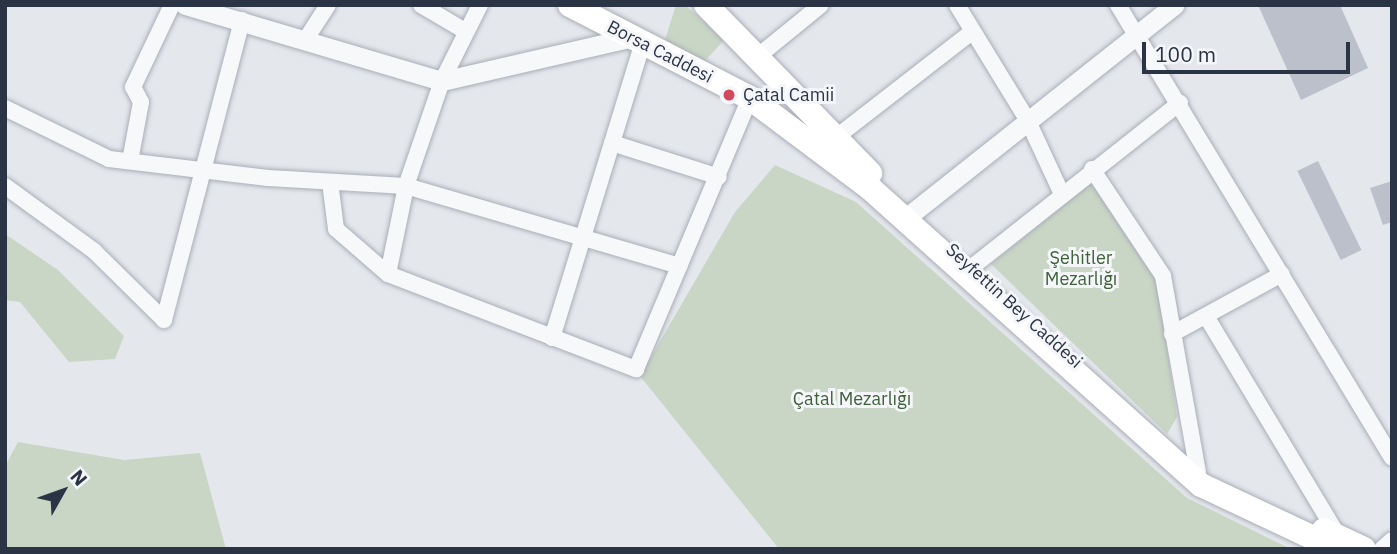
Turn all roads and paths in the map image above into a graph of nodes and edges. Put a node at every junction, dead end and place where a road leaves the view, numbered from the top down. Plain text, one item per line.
1 (172, 5) edge
2 (185, 5) edge
3 (328, 5) edge
4 (421, 5) edge
5 (480, 5) edge
6 (570, 5) edge
7 (706, 5) edge
8 (821, 5) edge
9 (957, 5) edge
10 (1118, 5) edge
11 (1174, 5) edge
12 (213, 8) edge
13 (242, 20) junction
14 (465, 31) junction
15 (972, 32) junction
16 (1135, 34) junction
17 (306, 39) junction
18 (637, 40) junction
19 (764, 64) junction
20 (442, 81) junction
21 (750, 98) junction
22 (1180, 103) junction
23 (5, 108) edge
24 (1028, 121) junction
25 (611, 143) junction
26 (829, 144) junction
27 (130, 161) junction
28 (1092, 169) junction
29 (199, 171) junction
30 (719, 177) junction
31 (330, 182) junction
32 (5, 186) edge
33 (406, 186) junction
34 (1061, 192) junction
35 (909, 216) junction
36 (583, 235) junction
37 (680, 267) junction
38 (972, 267) junction
39 (388, 274) junction
40 (1282, 274) junction
41 (1206, 316) junction
42 (1172, 334) junction
43 (552, 338) junction
44 (1392, 458) edge
45 (1198, 472) junction
46 (1392, 540) edge
47 (1338, 543) edge
48 (1364, 549) edge
49 (1382, 549) edge

1 - 27 street
2 - 12 street
3 - 17 street
4 - 14 street
5 - 14 street
6 - 18 main road, Borsa Caddesi
7 - 19 main road, Seyfettin Bey Caddesi
8 - 19 street
9 - 15 street
10 - 16 street
11 - 16 street
12 - 13 street
13 - 17 street
13 - 29 street
14 - 20 street
15 - 24 street
15 - 26 street
16 - 22 street
16 - 24 street
17 - 20 street
18 - 20 street
18 - 21 main road, Borsa Caddesi
18 - 25 street
19 - 21 main road
19 - 26 main road, Seyfettin Bey Caddesi
20 - 33 street
21 - 26 main road, Seyfettin Bey Caddesi
21 - 30 street
22 - 28 street
22 - 40 street
23 - 27 street
24 - 34 street
24 - 35 street
25 - 30 street
25 - 36 street
26 - 35 main road, Seyfettin Bey Caddesi
27 - 29 street
28 - 34 street
28 - 42 street
29 - 31 street
29 - 32 street
30 - 37 street
31 - 33 street
31 - 39 street
33 - 36 street
33 - 39 street
34 - 38 street
35 - 38 main road, Seyfettin Bey Caddesi
35 - 47 main road, Seyfettin Bey Caddesi
36 - 37 street
36 - 43 street
37 - 43 street
38 - 45 main road, Seyfettin Bey Caddesi
39 - 43 street
40 - 41 street
40 - 44 street
41 - 42 street
41 - 47 street
42 - 45 street
45 - 47 main road, Seyfettin Bey Caddesi
46 - 49 street
47 - 48 main road, Seyfettin Bey Caddesi

